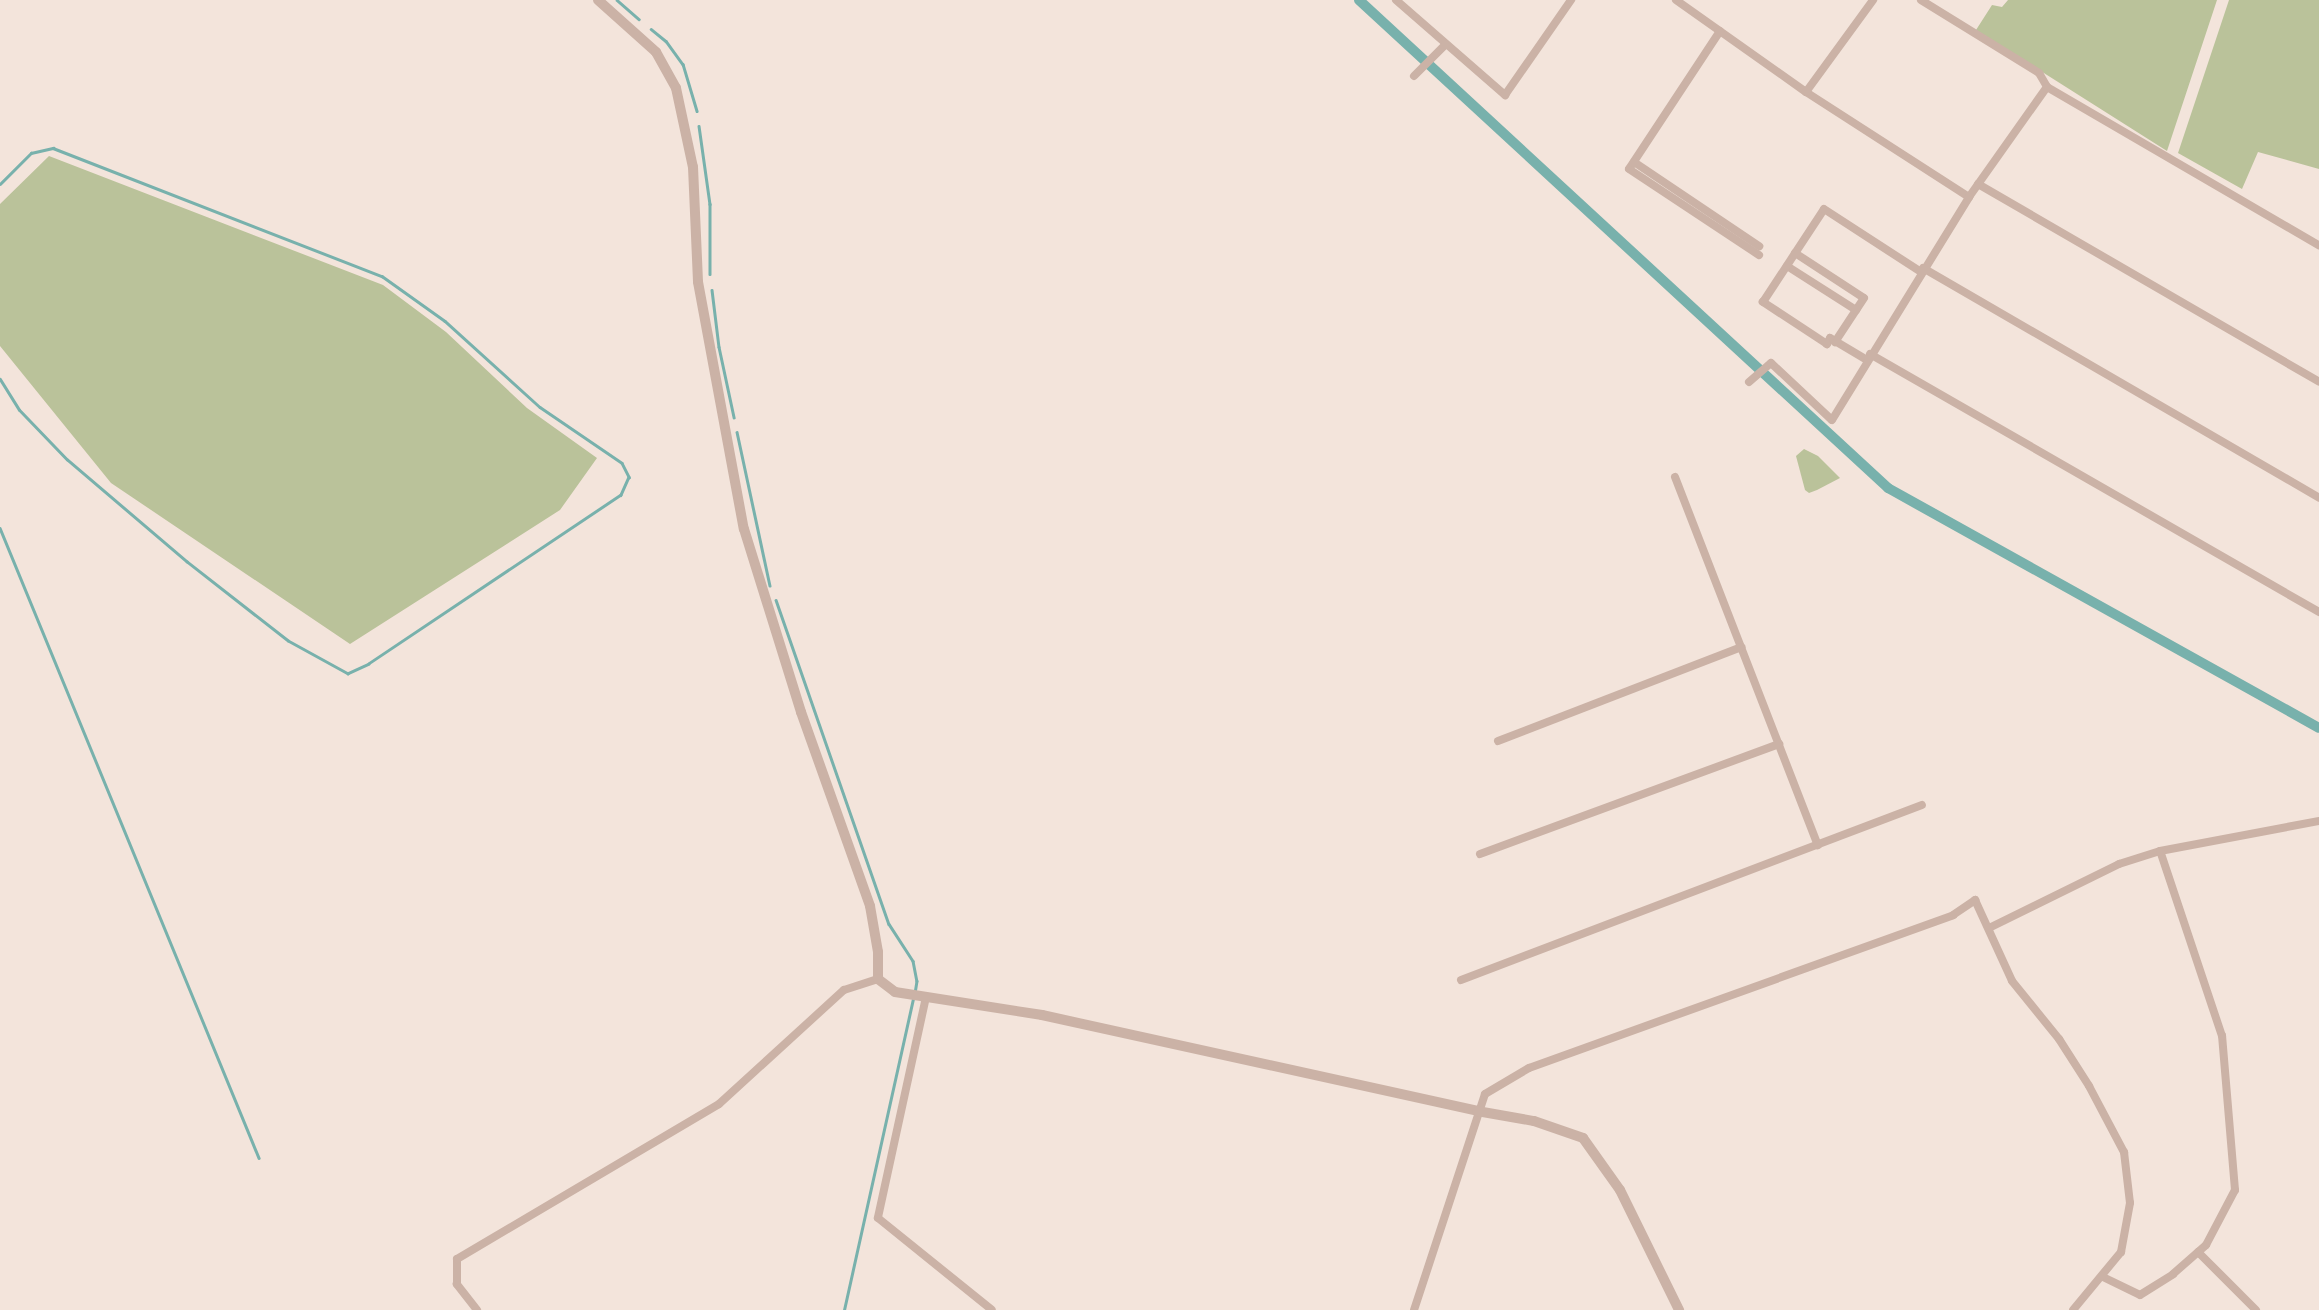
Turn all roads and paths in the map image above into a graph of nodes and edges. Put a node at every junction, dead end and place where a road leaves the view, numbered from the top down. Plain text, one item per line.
1 (598, 0) edge
2 (1396, 0) edge
3 (1571, 0) edge
4 (1676, 0) edge
5 (1873, 0) edge
6 (1921, 0) edge
7 (1720, 31) junction
8 (1445, 45) junction
9 (1414, 76) dead end
10 (2047, 87) junction
11 (1807, 92) junction
12 (1978, 184) junction
13 (1969, 197) junction
14 (2319, 245) edge
15 (1759, 250) dead end
16 (1795, 254) junction
17 (1787, 266) junction
18 (1922, 270) junction
19 (1856, 310) junction
20 (1835, 342) junction
21 (1868, 357) junction
22 (1749, 382) dead end
23 (2319, 382) edge
24 (1675, 477) dead end
25 (2319, 498) edge
26 (2319, 612) edge
27 (1741, 647) junction
28 (1498, 741) dead end
29 (1779, 744) junction
30 (1922, 805) dead end
31 (2319, 821) edge
32 (1818, 845) junction
33 (2160, 851) junction
34 (1480, 854) dead end
35 (1989, 928) junction
36 (878, 979) junction
37 (1461, 981) dead end
38 (918, 996) junction
39 (1477, 1111) junction
40 (2198, 1251) junction
41 (2104, 1277) junction
42 (477, 1310) edge
43 (992, 1310) edge
44 (1414, 1310) edge
45 (1679, 1310) edge
46 (2073, 1310) edge
47 (2256, 1310) edge

1 - 36 street
2 - 8 street
3 - 8 street
4 - 7 street
5 - 11 street
6 - 10 street
7 - 11 street
7 - 15 street
8 - 9 street
10 - 12 street
10 - 14 street
11 - 13 street
12 - 13 street
12 - 23 street
13 - 18 street
16 - 17 street
16 - 18 street
16 - 19 street
17 - 19 street
17 - 20 street
18 - 21 street
18 - 25 street
19 - 20 street
20 - 21 street
21 - 22 street
21 - 26 street
24 - 27 street
27 - 28 street
27 - 29 street
29 - 32 street
29 - 34 street
30 - 32 street
31 - 33 street
32 - 37 street
33 - 35 street
33 - 40 street
35 - 39 street
35 - 41 street
36 - 38 street
36 - 42 street
38 - 39 street
38 - 43 street
39 - 44 street
39 - 45 street
40 - 41 street
40 - 47 street
41 - 46 street

